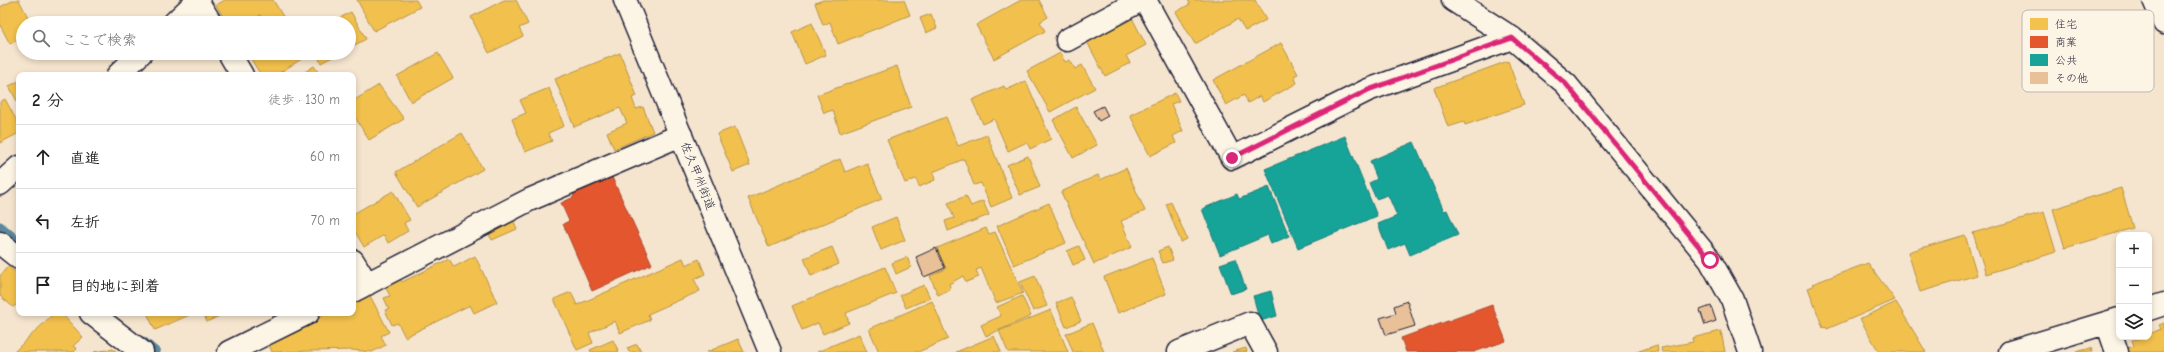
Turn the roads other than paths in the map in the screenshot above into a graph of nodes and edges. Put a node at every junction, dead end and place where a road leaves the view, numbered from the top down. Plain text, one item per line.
1 (198, 0) edge
2 (625, 0) edge
3 (1141, 0) edge
4 (1145, 0) edge
5 (1453, 0) edge
6 (2154, 0) edge
7 (181, 16) edge
8 (207, 16) edge
9 (2164, 23) edge
10 (1512, 38) junction
11 (1067, 40) dead end
12 (134, 60) edge
13 (233, 60) edge
14 (121, 72) edge
15 (240, 72) edge
16 (681, 135) junction
17 (16, 170) edge
18 (0, 184) edge
19 (0, 243) edge
20 (16, 256) edge
21 (356, 272) edge
22 (360, 287) edge
23 (2164, 304) edge
24 (2152, 308) edge
25 (95, 316) edge
26 (302, 316) edge
27 (2113, 321) edge
28 (142, 352) edge
29 (229, 352) edge
30 (770, 352) edge
31 (1180, 352) edge
32 (1266, 352) edge
33 (1750, 352) edge
34 (2010, 352) edge
35 (2117, 352) edge

1 - 7 street
1 - 8 street
2 - 16 street, 佐久甲州街道
3 - 11 street
4 - 10 street
5 - 10 street
6 - 9 street
10 - 33 street
12 - 14 street
13 - 15 street
16 - 22 street
16 - 30 street, 佐久甲州街道
17 - 18 street
19 - 20 street
21 - 22 street
23 - 24 street
25 - 28 street
26 - 29 street
27 - 34 street
27 - 35 street
31 - 32 street

